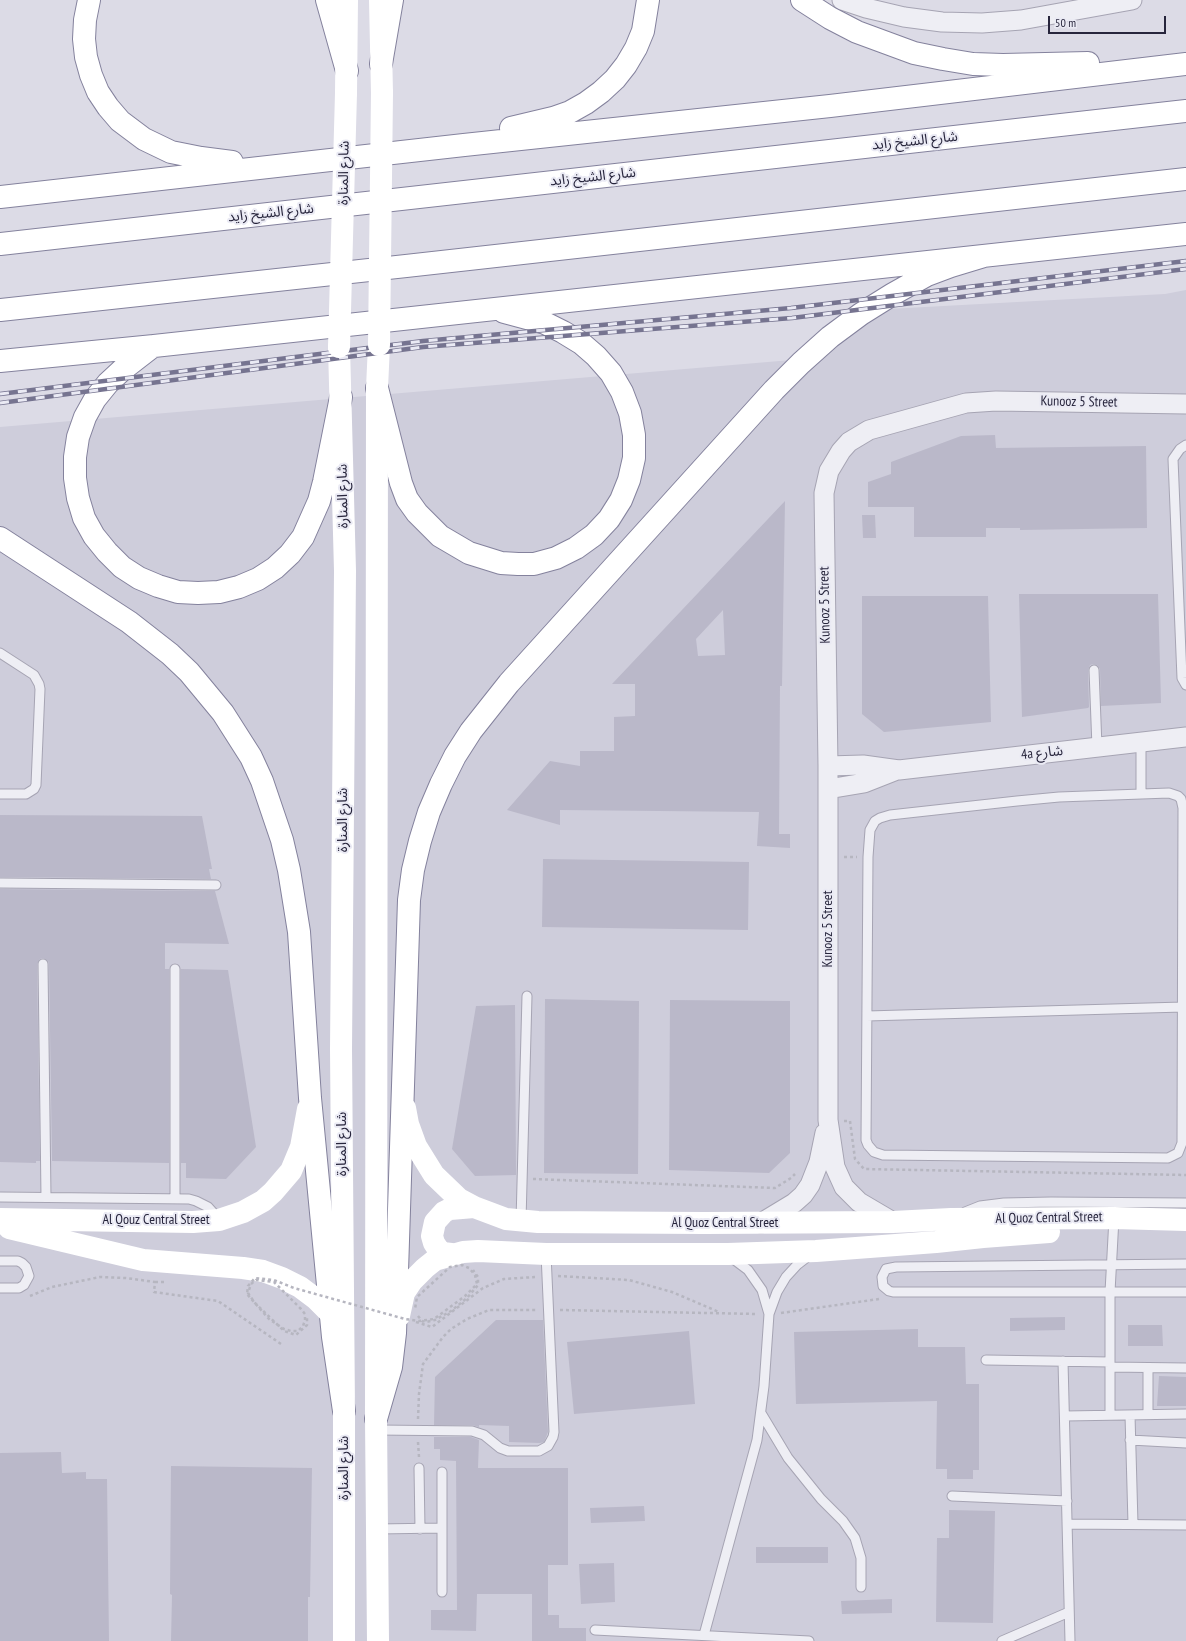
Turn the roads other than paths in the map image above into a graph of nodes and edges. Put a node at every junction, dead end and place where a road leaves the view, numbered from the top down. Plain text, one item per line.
1 (89, 0) edge
2 (327, 0) edge
3 (347, 0) edge
4 (380, 0) edge
5 (392, 0) edge
6 (648, 0) edge
7 (802, 0) edge
8 (842, 0) edge
9 (1132, 0) edge
10 (381, 64) junction
11 (1186, 64) edge
12 (1165, 66) junction
13 (347, 71) junction
14 (1186, 111) edge
15 (464, 145) junction
16 (271, 166) junction
17 (1186, 179) edge
18 (0, 197) edge
19 (1186, 234) edge
20 (0, 244) edge
21 (984, 256) junction
22 (492, 308) junction
23 (0, 310) edge
24 (154, 346) junction
25 (0, 361) edge
26 (377, 388) junction
27 (341, 397) junction
28 (1186, 404) edge
29 (1186, 445) edge
30 (0, 538) edge
31 (1182, 582) edge
32 (0, 653) edge
33 (1094, 670) dead end
34 (1186, 685) edge
35 (1186, 737) edge
36 (1141, 742) junction
37 (1097, 747) junction
38 (828, 766) junction
39 (899, 770) junction
40 (828, 789) junction
41 (1141, 793) junction
42 (0, 794) edge
43 (0, 883) edge
44 (216, 885) dead end
45 (43, 964) dead end
46 (175, 969) dead end
47 (528, 996) dead end
48 (1183, 1007) junction
49 (867, 1016) junction
50 (310, 1098) junction
51 (403, 1099) junction
52 (828, 1120) junction
53 (0, 1197) edge
54 (46, 1197) junction
55 (175, 1199) junction
56 (1186, 1203) edge
57 (474, 1207) junction
58 (1114, 1218) junction
59 (0, 1219) edge
60 (219, 1220) junction
61 (952, 1220) junction
62 (1186, 1220) edge
63 (521, 1221) junction
64 (893, 1222) junction
65 (761, 1223) junction
66 (0, 1226) edge
67 (816, 1251) junction
68 (450, 1254) junction
69 (546, 1254) junction
70 (728, 1254) junction
71 (0, 1261) edge
72 (1186, 1264) edge
73 (1111, 1265) junction
74 (0, 1288) edge
75 (1110, 1292) junction
76 (1186, 1292) edge
77 (330, 1312) junction
78 (769, 1314) junction
79 (395, 1333) junction
80 (986, 1360) dead end
81 (1064, 1361) junction
82 (1110, 1365) junction
83 (1148, 1368) junction
84 (1186, 1368) edge
85 (344, 1411) junction
86 (761, 1413) junction
87 (1148, 1414) junction
88 (1186, 1414) edge
89 (1110, 1415) junction
90 (1130, 1415) junction
91 (1065, 1416) junction
92 (376, 1425) junction
93 (1130, 1440) junction
94 (1186, 1443) edge
95 (419, 1468) dead end
96 (442, 1472) dead end
97 (952, 1496) dead end
98 (1067, 1501) junction
99 (1067, 1524) junction
100 (1133, 1524) junction
101 (1186, 1525) edge
102 (442, 1528) junction
103 (377, 1529) junction
104 (420, 1529) junction
105 (861, 1587) dead end
106 (442, 1592) dead end
107 (1069, 1612) junction
108 (595, 1630) dead end
109 (704, 1635) junction
110 (652, 1637) edge
111 (344, 1641) edge
112 (378, 1641) edge
113 (796, 1641) edge
114 (809, 1641) edge
115 (1002, 1641) edge
116 (1070, 1641) edge

1 - 16 main road
2 - 13 main road
3 - 13 main road, شارع المنارة
4 - 10 main road
5 - 10 main road
6 - 15 main road
7 - 12 main road
8 - 9 street
10 - 26 main road, bridge
11 - 12 main road
12 - 15 main road
13 - 27 main road, شارع المنارة, bridge
14 - 20 main road, شارع الشيخ زايد
15 - 16 main road
16 - 18 main road
17 - 23 main road
19 - 21 main road
21 - 22 main road
21 - 51 main road
22 - 24 main road
22 - 26 main road
24 - 25 main road
24 - 27 main road
26 - 92 main road
27 - 85 main road, شارع المنارة
28 - 38 street, Kunooz 5 Street
29 - 31 lane
30 - 50 main road
31 - 34 lane
32 - 42 lane
33 - 37 lane
35 - 36 street, 4a شارع
36 - 37 street, 4a شارع
36 - 41 lane
37 - 39 street, 4a شارع
38 - 39 street, 4a شارع
38 - 40 street, Kunooz 5 Street
39 - 40 street, 4a شارع
40 - 52 street, Kunooz 5 Street
41 - 48 lane
41 - 49 lane
43 - 44 lane
45 - 54 lane
46 - 55 lane
47 - 63 lane
48 - 49 lane
48 - 49 lane
50 - 60 main road, Al Qouz Central Street
50 - 77 main road
51 - 57 main road, Al Quoz Central Street
51 - 79 main road
52 - 64 street, Kunooz 5 Street
52 - 65 street, Kunooz 5 Street
53 - 54 lane
54 - 55 lane
55 - 60 lane
56 - 61 lane
57 - 63 main road, Al Quoz Central Street
57 - 68 main road
58 - 61 main road, Al Quoz Central Street
58 - 62 main road, Al Quoz Central Street
58 - 67 main road, Al Quoz Central Street
58 - 73 lane
59 - 60 main road, Al Qouz Central Street
61 - 64 main road, Al Quoz Central Street
63 - 65 main road, Al Quoz Central Street
64 - 65 main road, Al Quoz Central Street
66 - 77 main road
67 - 70 main road, Al Quoz Central Street
67 - 78 lane
68 - 69 main road, Al Quoz Central Street
68 - 79 main road, Al Quoz Central Street
69 - 70 main road, Al Quoz Central Street
69 - 92 lane
70 - 78 lane
71 - 74 lane
72 - 73 lane
73 - 75 lane
73 - 75 lane
75 - 76 lane
75 - 82 lane
77 - 85 main road
78 - 86 lane
79 - 92 main road
80 - 81 lane
81 - 82 lane
81 - 91 lane
82 - 83 lane
82 - 89 lane
83 - 84 lane
83 - 87 lane
85 - 111 main road, شارع المنارة
86 - 105 lane
86 - 109 lane
87 - 88 lane
87 - 90 lane
89 - 90 lane
89 - 91 lane
90 - 93 lane
91 - 98 lane
92 - 103 main road
93 - 94 lane
93 - 100 lane
95 - 104 lane
96 - 102 lane
97 - 98 lane
98 - 99 lane
99 - 100 lane
99 - 107 lane
100 - 101 lane
102 - 104 lane
102 - 106 lane
103 - 104 lane
103 - 112 main road
107 - 115 lane
107 - 116 lane
108 - 110 lane
109 - 110 lane
109 - 113 lane
113 - 114 lane

